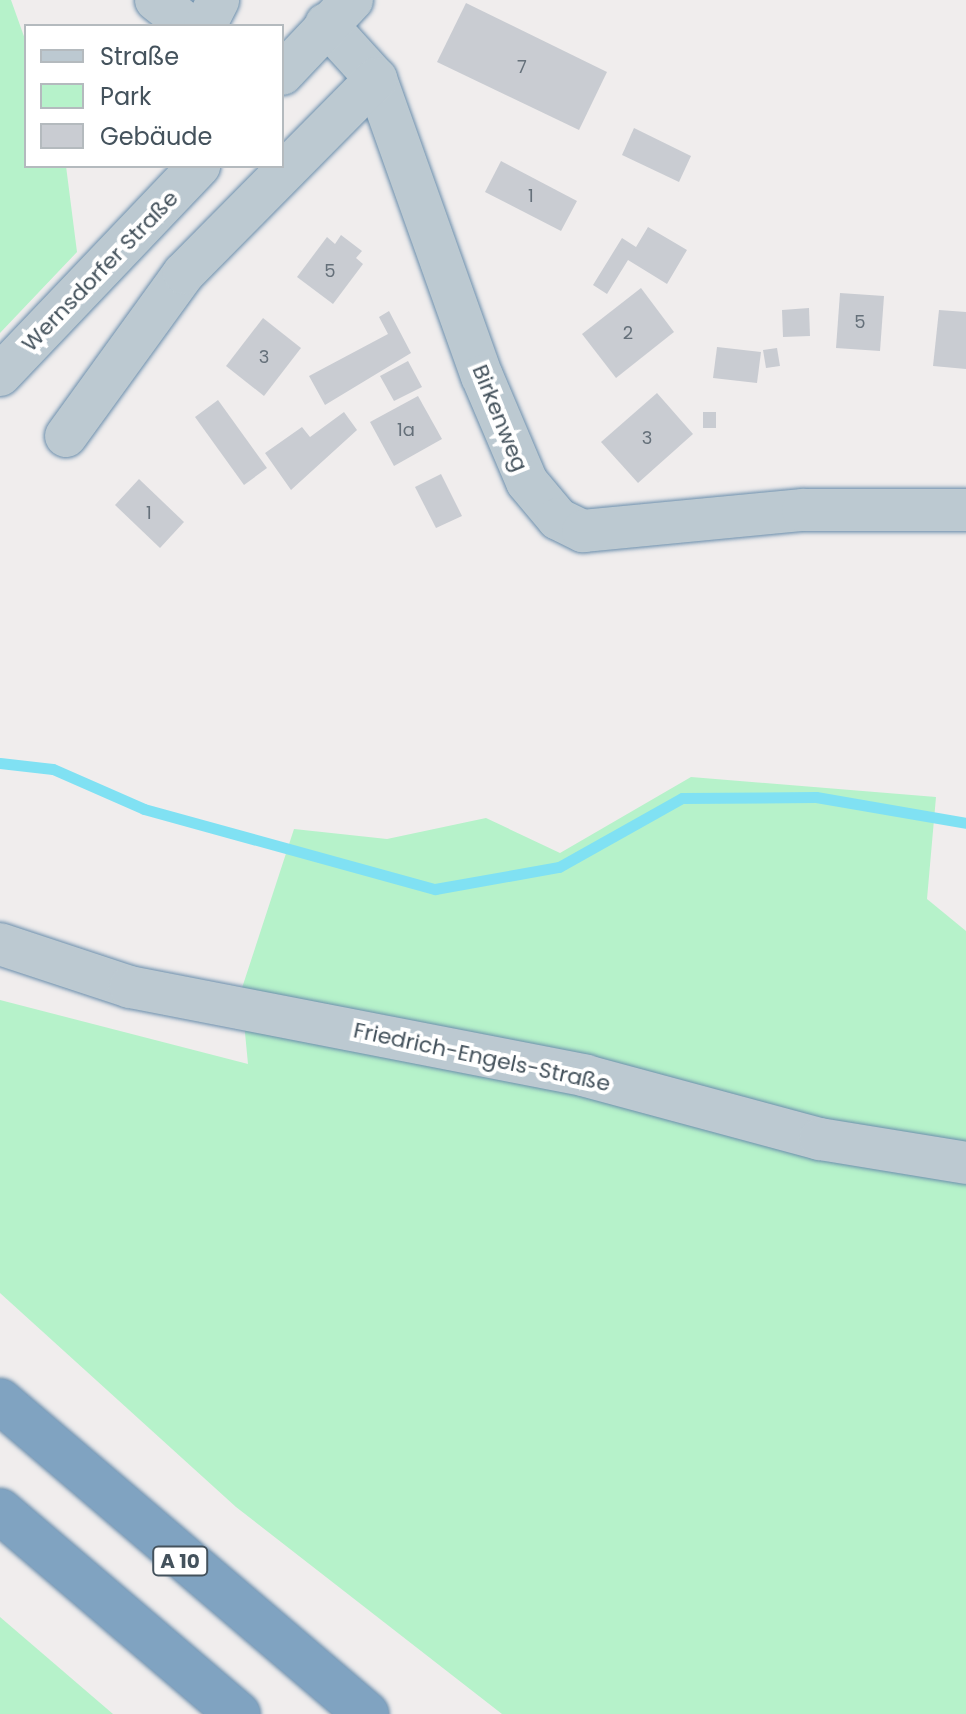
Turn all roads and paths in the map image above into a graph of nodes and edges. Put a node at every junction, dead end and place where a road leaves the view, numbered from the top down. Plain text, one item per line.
1 (156, 0) edge
2 (218, 0) edge
3 (339, 12) edge
4 (186, 24) edge
5 (206, 24) edge
6 (284, 72) edge
7 (376, 79) junction
8 (197, 168) edge
9 (0, 375) edge
10 (66, 436) dead end
11 (966, 510) edge
12 (0, 944) edge
13 (966, 1163) edge
14 (0, 1401) edge
15 (0, 1511) edge
16 (238, 1714) edge
17 (366, 1714) edge

1 - 4 street
2 - 5 street
3 - 6 street
3 - 7 street, Birkenweg
7 - 10 street
7 - 11 street, Birkenweg
8 - 9 street, Wernsdorfer Straße
12 - 13 street, Friedrich-Engels-Straße
14 - 17 highway, A 10
15 - 16 highway

